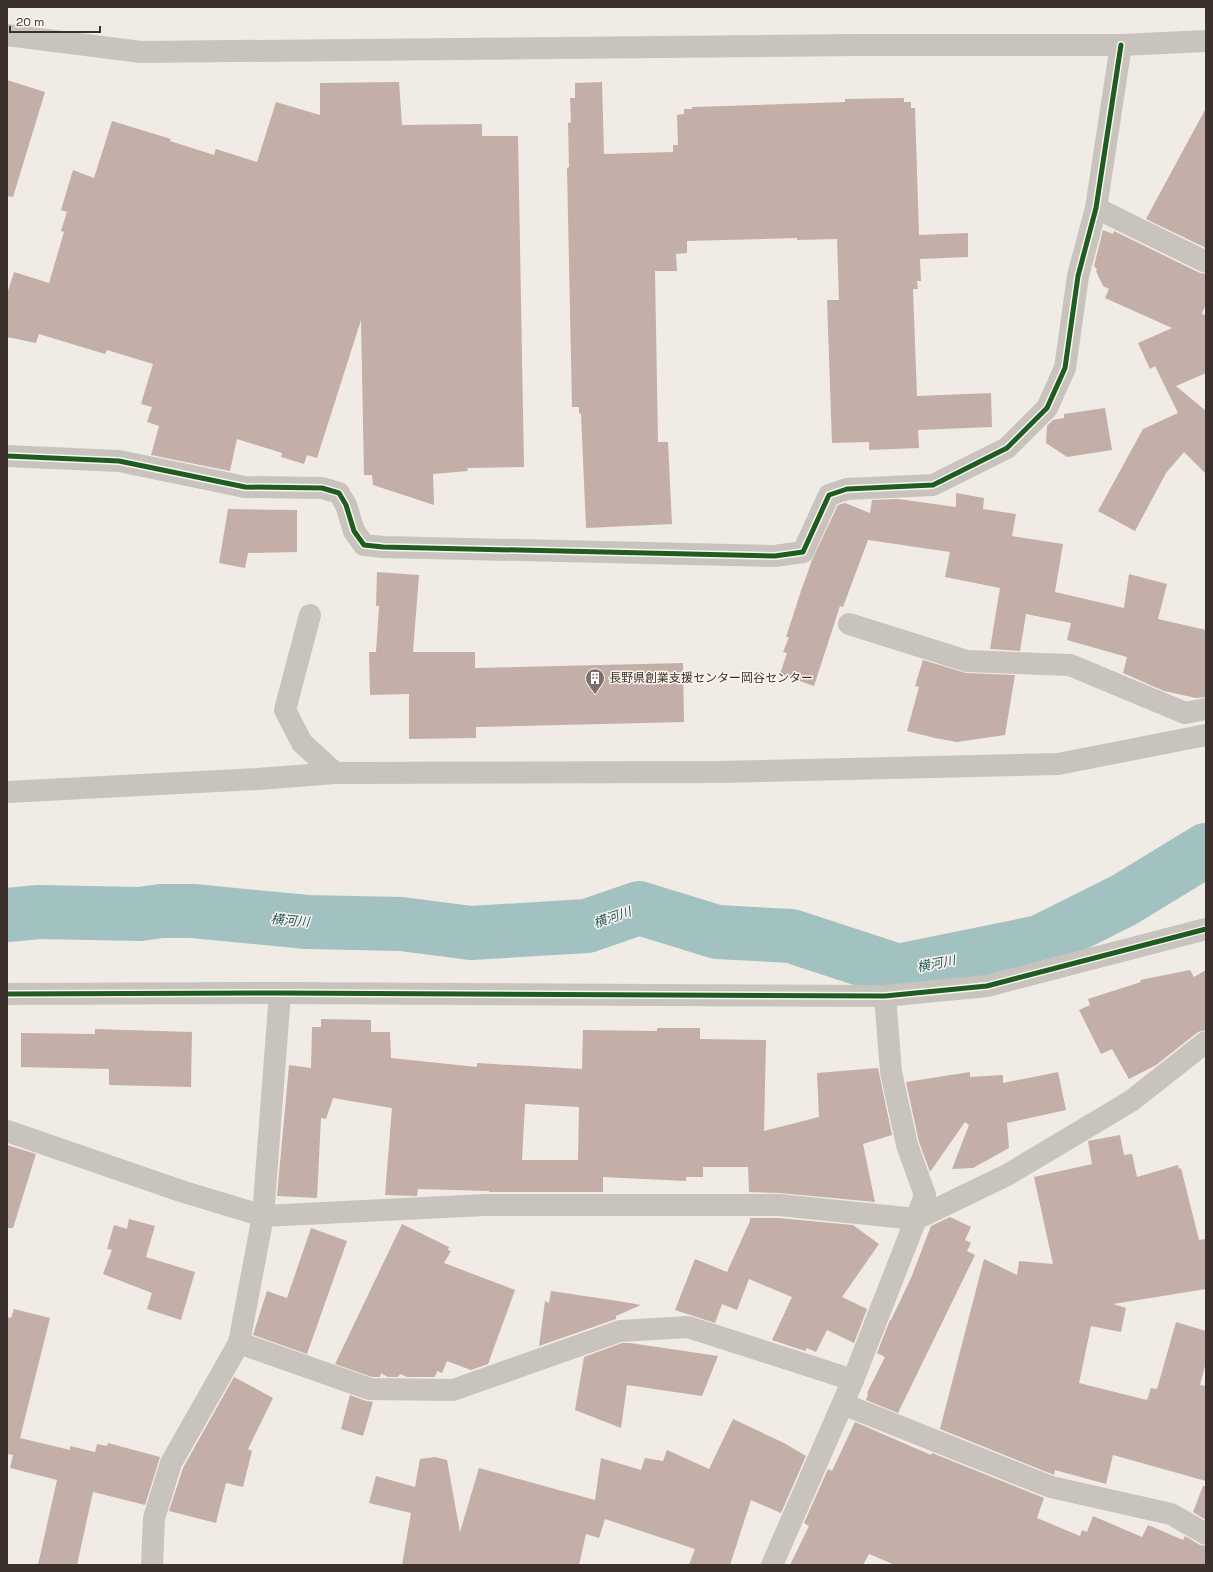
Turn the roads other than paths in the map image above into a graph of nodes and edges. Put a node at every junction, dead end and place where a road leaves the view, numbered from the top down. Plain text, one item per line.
1 (7, 35) edge
2 (1206, 41) edge
3 (1121, 45) junction
4 (1096, 208) junction
5 (1206, 262) edge
6 (7, 456) edge
7 (310, 615) dead end
8 (849, 624) dead end
9 (1206, 709) edge
10 (1206, 735) edge
11 (336, 773) junction
12 (7, 792) edge
13 (1206, 929) edge
14 (280, 993) junction
15 (7, 994) edge
16 (885, 996) junction
17 (1206, 1042) edge
18 (7, 1130) edge
19 (263, 1216) junction
20 (916, 1218) junction
21 (239, 1343) junction
22 (853, 1380) junction
23 (843, 1404) junction
24 (1206, 1534) edge
25 (152, 1565) edge
26 (772, 1565) edge

1 - 3 street
2 - 3 street
3 - 4 street
4 - 5 street
4 - 6 street
7 - 11 street
8 - 9 street
10 - 11 street
11 - 12 street
13 - 16 street
14 - 15 street
14 - 16 street
14 - 19 street
16 - 20 street
17 - 20 street
18 - 19 street
19 - 20 street
19 - 21 street
20 - 22 street
21 - 22 street
21 - 25 street
22 - 23 street
23 - 24 street
23 - 26 street

